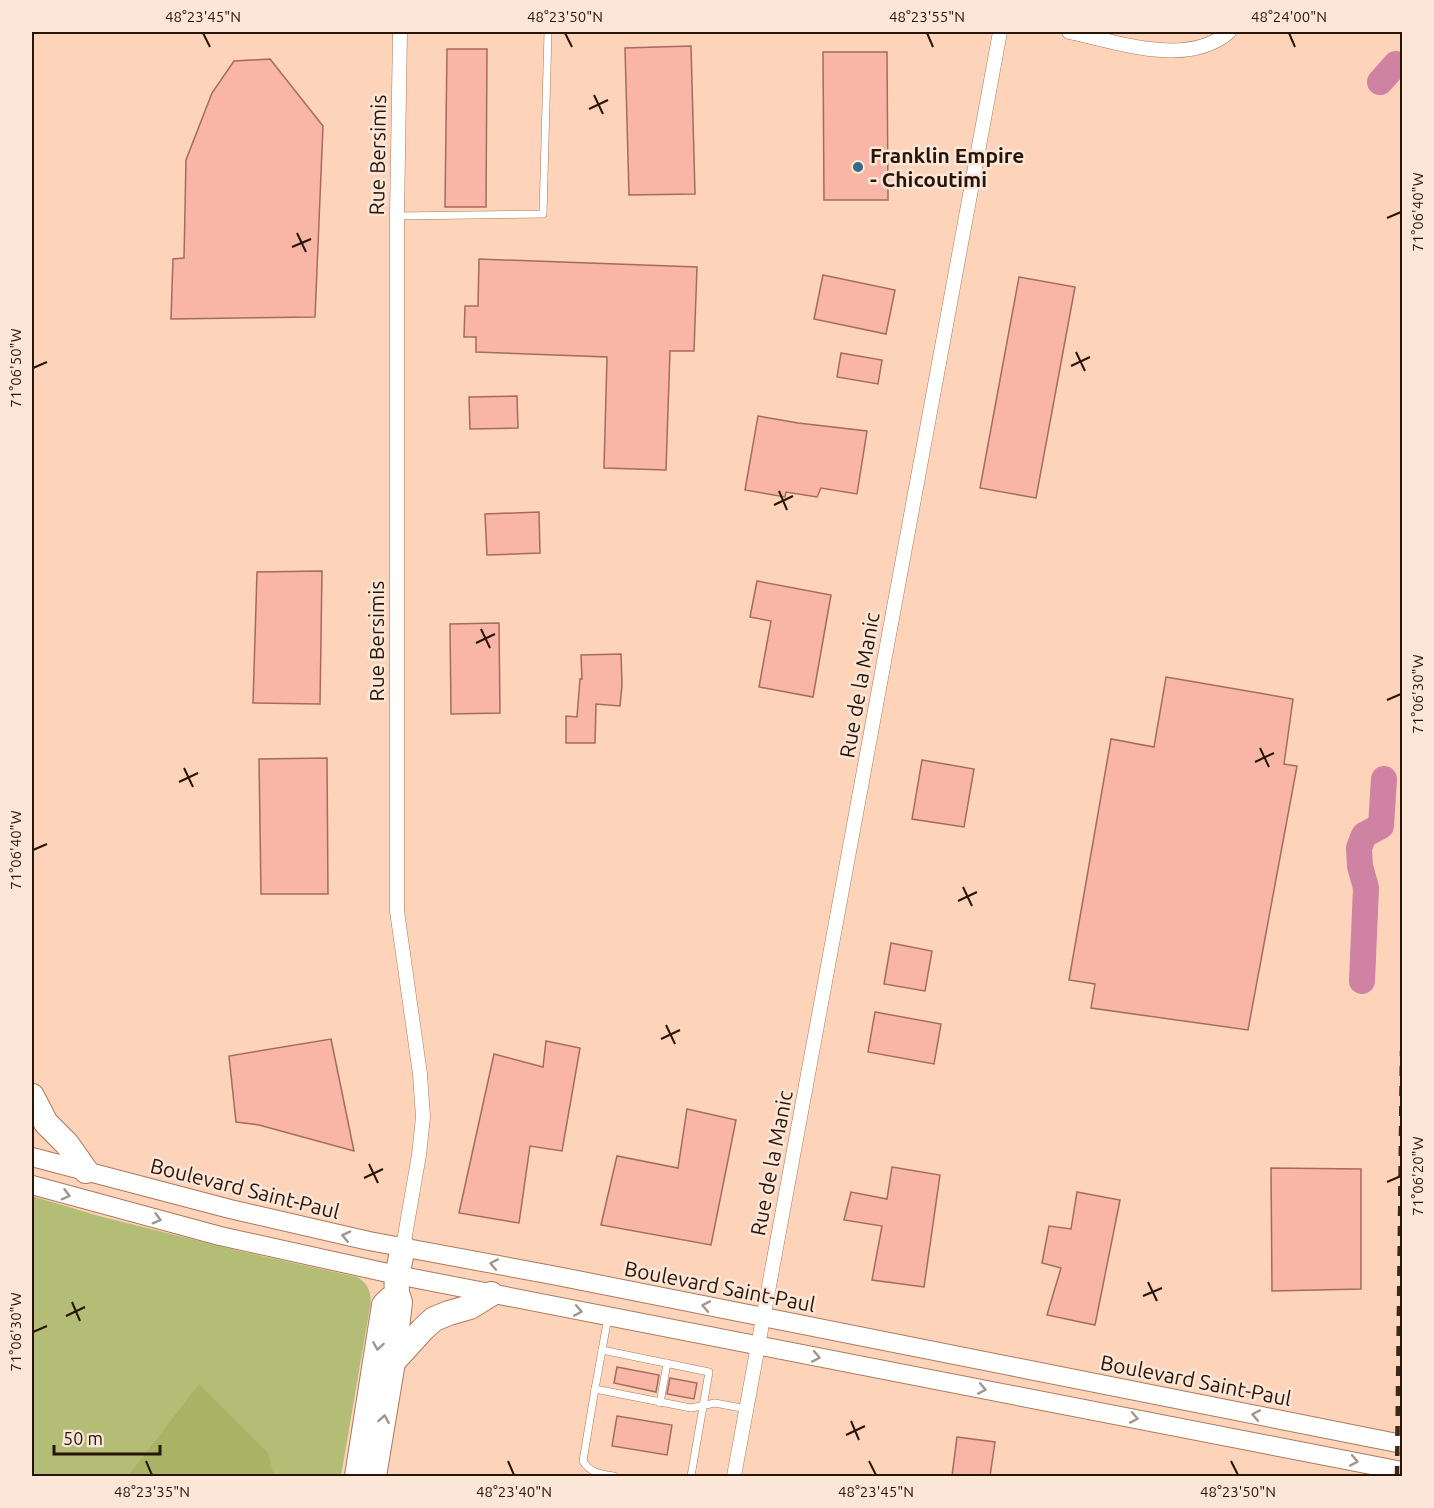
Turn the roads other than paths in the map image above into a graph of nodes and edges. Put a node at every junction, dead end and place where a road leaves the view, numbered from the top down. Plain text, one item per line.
1 (400, 32) edge
2 (548, 32) edge
3 (1000, 32) edge
4 (1069, 32) edge
5 (1229, 32) edge
6 (397, 216) junction
7 (32, 1096) edge
8 (32, 1157) edge
9 (86, 1172) junction
10 (32, 1185) edge
11 (403, 1247) junction
12 (397, 1284) junction
13 (491, 1294) junction
14 (608, 1317) junction
15 (764, 1317) junction
16 (758, 1346) junction
17 (602, 1350) junction
18 (393, 1362) junction
19 (667, 1363) junction
20 (595, 1389) junction
21 (660, 1403) junction
22 (703, 1405) junction
23 (747, 1409) junction
24 (1402, 1444) edge
25 (1402, 1471) edge
26 (357, 1476) edge
27 (374, 1476) edge
28 (614, 1476) edge
29 (691, 1476) edge
30 (734, 1476) edge

1 - 6 street, Rue Bersimis
2 - 6 lane
3 - 15 street, Rue de la Manic
4 - 5 street
6 - 11 street, Rue Bersimis
7 - 9 highway
8 - 9 main road, Boulevard Saint-Paul
11 -> 9 main road, Boulevard Saint-Paul
10 -> 12 main road
11 - 12 highway
15 -> 11 main road, Boulevard Saint-Paul
12 - 13 main road
12 - 18 highway
12 -> 26 highway
13 -> 14 main road
13 - 18 highway
14 - 16 main road
14 - 17 lane
15 - 16 street, Rue de la Manic
24 -> 15 main road, Boulevard Saint-Paul
16 - 23 street, Rue de la Manic
16 -> 25 main road
17 - 19 lane
17 - 20 lane
27 -> 18 highway
19 - 21 lane
19 - 22 lane
20 - 21 lane
20 - 28 lane
21 - 22 lane
22 - 23 lane
22 - 29 lane
23 - 30 street, Rue de la Manic

